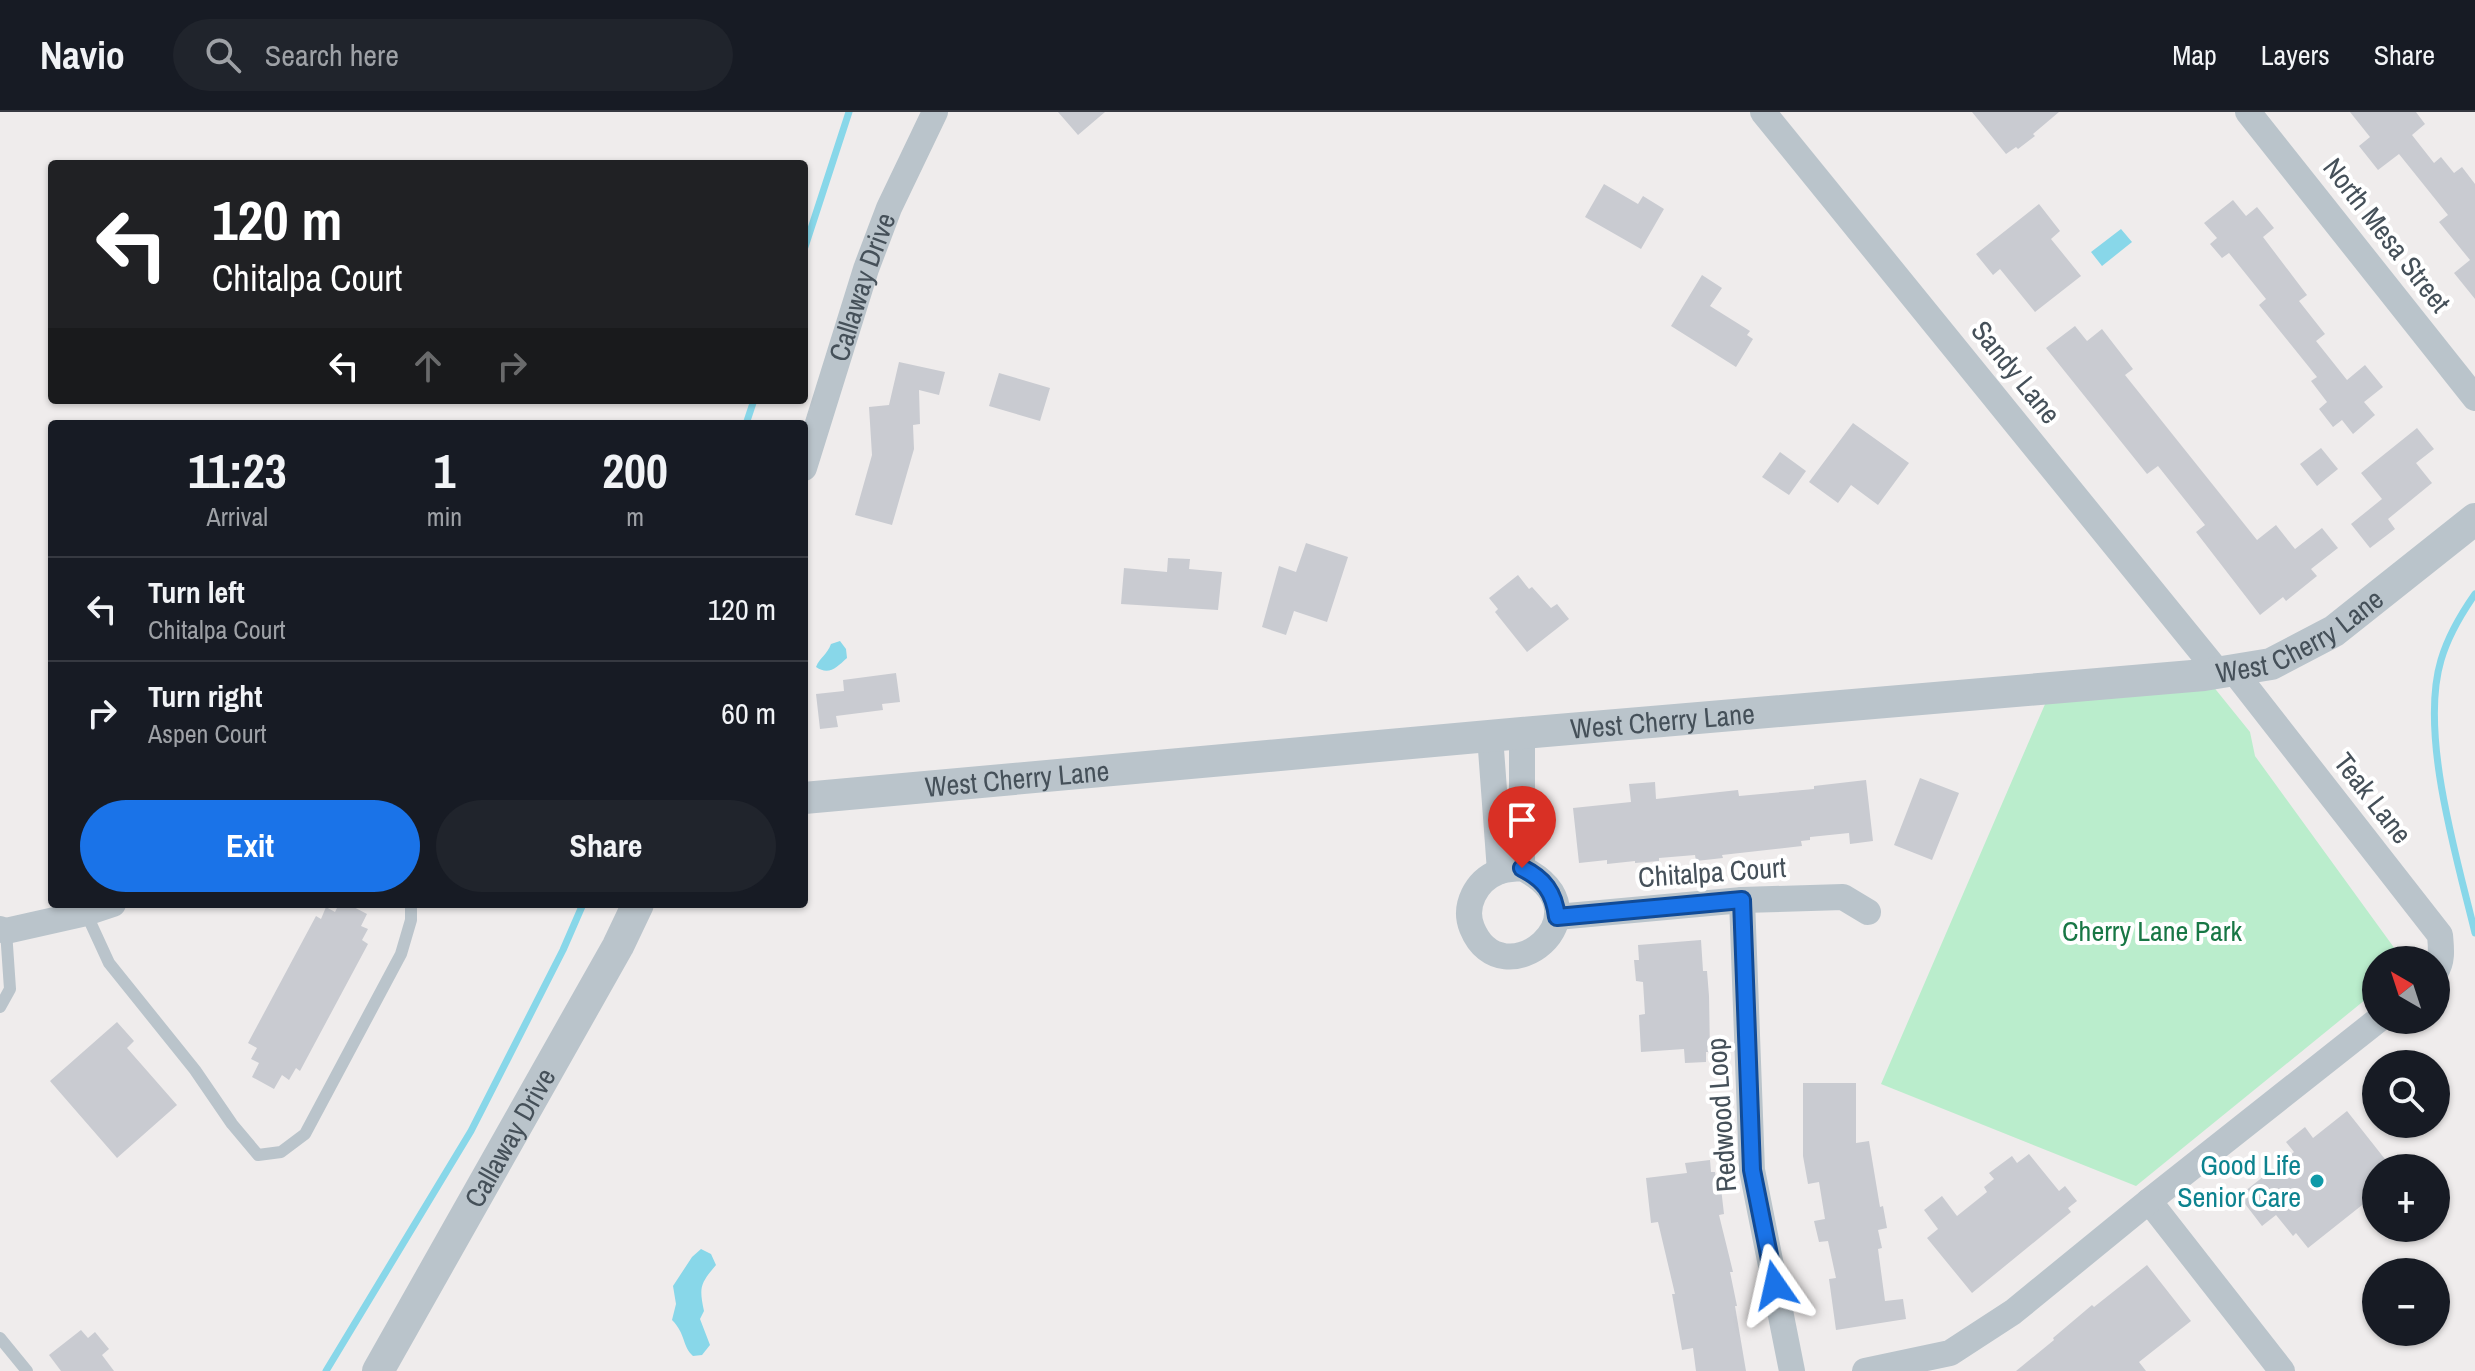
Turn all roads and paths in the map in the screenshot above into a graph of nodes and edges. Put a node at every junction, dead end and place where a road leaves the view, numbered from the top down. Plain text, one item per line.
1 (935, 112) edge
2 (1763, 112) edge
3 (2248, 112) edge
4 (2475, 398) edge
5 (808, 455) edge
6 (2475, 519) edge
7 (2226, 671) junction
8 (1522, 733) junction
9 (1490, 736) junction
10 (808, 798) edge
11 (1511, 869) junction
12 (1742, 900) junction
13 (101, 908) edge
14 (411, 908) edge
15 (636, 908) edge
16 (1868, 912) dead end
17 (86, 913) junction
18 (1557, 917) junction
19 (3, 930) edge
20 (2441, 946) edge
21 (0, 1007) edge
22 (2362, 1033) edge
23 (2149, 1201) junction
24 (0, 1338) edge
25 (27, 1371) edge
26 (378, 1371) edge
27 (1792, 1371) edge
28 (1865, 1371) edge
29 (2282, 1371) edge

1 - 5 street, Callaway Drive
2 - 7 street, Sandy Lane
3 - 4 street, North Mesa Street
6 - 7 street, West Cherry Lane
7 - 8 street, West Cherry Lane
7 - 20 street, Teak Lane
8 - 9 street, West Cherry Lane
8 - 11 street
9 - 10 street, West Cherry Lane
9 - 11 street
11 - 18 street
11 - 18 street
12 - 16 street, Chitalpa Court
12 - 18 street, Chitalpa Court
12 - 27 street, Redwood Loop
13 - 17 street
14 - 17 lane
15 - 26 street, Callaway Drive
17 - 19 street
19 - 21 lane
22 - 23 street
23 - 28 street
23 - 29 street
24 - 25 lane

